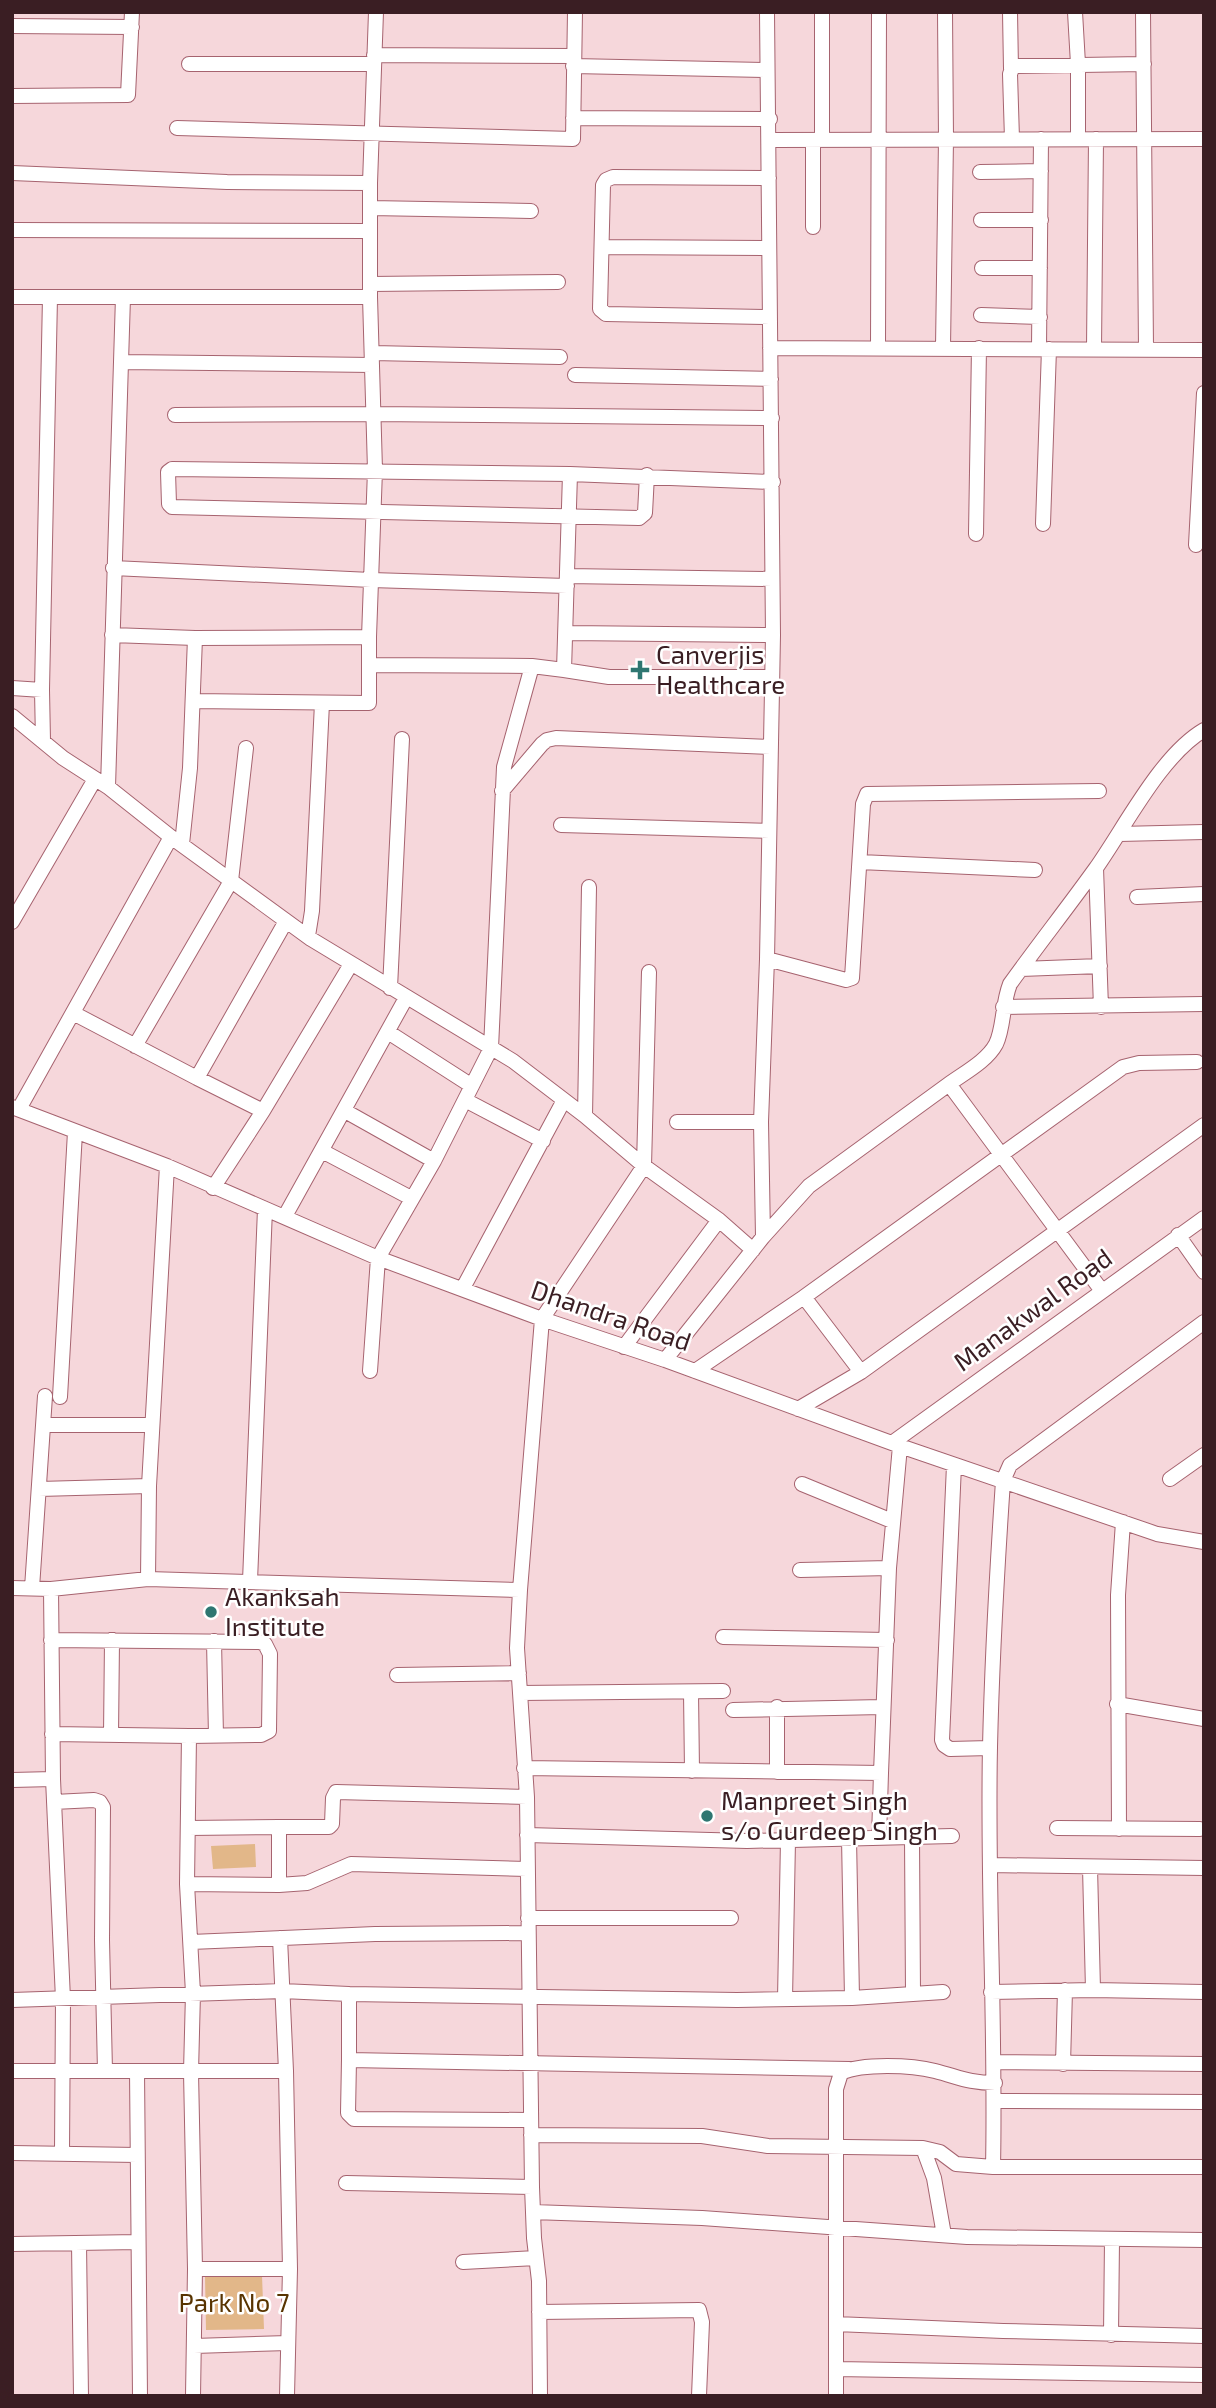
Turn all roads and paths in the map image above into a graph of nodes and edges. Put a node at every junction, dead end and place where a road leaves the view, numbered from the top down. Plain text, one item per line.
1 (376, 12) edge
2 (575, 12) edge
3 (767, 12) edge
4 (822, 12) edge
5 (879, 12) edge
6 (945, 12) edge
7 (1010, 12) edge
8 (1074, 12) edge
9 (1143, 12) edge
10 (132, 20) edge
11 (12, 26) edge
12 (373, 60) junction
13 (574, 61) junction
14 (189, 64) dead end
15 (1078, 64) junction
16 (1144, 64) junction
17 (1011, 69) junction
18 (767, 70) junction
19 (12, 96) edge
20 (573, 118) junction
21 (770, 119) junction
22 (177, 128) dead end
23 (372, 133) junction
24 (880, 139) junction
25 (946, 139) junction
26 (1012, 139) junction
27 (1041, 139) junction
28 (1078, 139) junction
29 (1096, 139) junction
30 (1204, 139) edge
31 (769, 140) junction
32 (817, 140) junction
33 (1145, 140) junction
34 (1041, 171) junction
35 (980, 172) dead end
36 (12, 173) edge
37 (769, 178) junction
38 (370, 183) junction
39 (370, 208) junction
40 (531, 211) dead end
41 (981, 220) dead end
42 (1041, 220) junction
43 (813, 227) dead end
44 (12, 230) edge
45 (370, 231) junction
46 (602, 247) junction
47 (769, 248) junction
48 (982, 268) dead end
49 (1040, 268) junction
50 (558, 282) dead end
51 (370, 291) junction
52 (12, 297) edge
53 (50, 297) junction
54 (123, 297) junction
55 (981, 315) dead end
56 (769, 317) junction
57 (1040, 317) junction
58 (770, 348) junction
59 (943, 348) junction
60 (979, 348) junction
61 (1146, 348) junction
62 (878, 349) junction
63 (1044, 349) junction
64 (1094, 349) junction
65 (1204, 350) edge
66 (560, 357) dead end
67 (372, 359) junction
68 (121, 362) junction
69 (575, 375) dead end
70 (771, 379) junction
71 (1204, 393) edge
72 (374, 414) junction
73 (175, 415) dead end
74 (772, 418) junction
75 (375, 470) junction
76 (570, 474) junction
77 (647, 475) junction
78 (773, 482) junction
79 (375, 513) junction
80 (570, 517) junction
81 (1043, 524) dead end
82 (976, 534) dead end
83 (1196, 545) dead end
84 (113, 568) junction
85 (772, 579) junction
86 (371, 580) junction
87 (567, 581) junction
88 (567, 633) junction
89 (113, 635) junction
90 (773, 635) junction
91 (369, 637) junction
92 (195, 638) junction
93 (370, 665) junction
94 (532, 666) junction
95 (564, 670) junction
96 (772, 677) junction
97 (12, 688) edge
98 (42, 690) junction
99 (193, 701) junction
100 (322, 703) junction
101 (12, 716) edge
102 (1204, 730) edge
103 (402, 739) dead end
104 (43, 741) junction
105 (771, 747) junction
106 (246, 748) dead end
107 (95, 779) junction
108 (108, 787) junction
109 (502, 791) junction
110 (1099, 791) dead end
111 (561, 825) dead end
112 (769, 831) junction
113 (1204, 832) edge
114 (1119, 834) junction
115 (176, 841) junction
116 (859, 862) junction
117 (1096, 868) junction
118 (1035, 870) dead end
119 (231, 881) junction
120 (589, 887) dead end
121 (1204, 894) edge
122 (1137, 897) dead end
123 (286, 921) junction
124 (12, 922) edge
125 (308, 936) junction
126 (767, 959) junction
127 (351, 964) junction
128 (1100, 966) junction
129 (1021, 969) junction
130 (649, 972) dead end
131 (390, 988) junction
132 (406, 998) junction
133 (1204, 1004) edge
134 (1003, 1007) junction
135 (1101, 1007) junction
136 (73, 1013) junction
137 (387, 1032) junction
138 (135, 1046) junction
139 (491, 1048) junction
140 (1196, 1062) dead end
141 (197, 1078) junction
142 (949, 1084) junction
143 (472, 1086) junction
144 (465, 1100) junction
145 (564, 1100) junction
146 (16, 1108) edge
147 (263, 1111) junction
148 (345, 1111) junction
149 (585, 1116) junction
150 (677, 1122) dead end
151 (761, 1122) junction
152 (1204, 1125) edge
153 (75, 1132) junction
154 (543, 1141) junction
155 (322, 1151) junction
156 (1001, 1153) junction
157 (433, 1161) junction
158 (167, 1166) junction
159 (644, 1166) junction
160 (213, 1188) junction
161 (411, 1198) junction
162 (265, 1209) junction
163 (285, 1216) junction
164 (1204, 1217) edge
165 (719, 1220) junction
166 (1058, 1232) junction
167 (1178, 1236) junction
168 (762, 1237) junction
169 (753, 1250) junction
170 (378, 1258) junction
171 (1204, 1272) edge
172 (463, 1288) junction
173 (1102, 1290) junction
174 (804, 1297) junction
175 (542, 1319) junction
176 (1204, 1322) edge
177 (624, 1347) junction
178 (665, 1360) junction
179 (370, 1371) dead end
180 (695, 1371) junction
181 (861, 1371) junction
182 (45, 1396) dead end
183 (60, 1397) dead end
184 (798, 1409) junction
185 (43, 1425) junction
186 (152, 1425) junction
187 (896, 1444) junction
188 (1204, 1455) edge
189 (954, 1465) junction
190 (1170, 1479) dead end
191 (1003, 1481) junction
192 (802, 1484) dead end
193 (149, 1486) junction
194 (38, 1489) junction
195 (891, 1521) junction
196 (1123, 1522) junction
197 (1204, 1542) edge
198 (889, 1568) junction
199 (800, 1570) dead end
200 (148, 1580) junction
201 (250, 1581) junction
202 (12, 1588) edge
203 (32, 1588) junction
204 (51, 1589) junction
205 (520, 1590) junction
206 (723, 1637) dead end
207 (51, 1640) junction
208 (112, 1640) junction
209 (887, 1640) junction
210 (214, 1641) junction
211 (519, 1674) junction
212 (397, 1675) dead end
213 (723, 1691) dead end
214 (691, 1692) junction
215 (520, 1693) junction
216 (1204, 1703) edge
217 (1117, 1704) junction
218 (777, 1707) junction
219 (882, 1707) junction
220 (733, 1710) dead end
221 (1203, 1719) edge
222 (1204, 1724) edge
223 (52, 1734) junction
224 (111, 1735) junction
225 (216, 1735) junction
226 (189, 1736) junction
227 (990, 1748) junction
228 (524, 1769) junction
229 (692, 1771) junction
230 (777, 1772) junction
231 (881, 1773) junction
232 (53, 1779) junction
233 (12, 1780) edge
234 (527, 1797) junction
235 (54, 1802) junction
236 (279, 1827) junction
237 (188, 1828) junction
238 (1057, 1828) dead end
239 (1119, 1829) junction
240 (1200, 1829) dead end
241 (527, 1835) junction
242 (952, 1836) dead end
243 (912, 1837) junction
244 (849, 1838) junction
245 (879, 1838) junction
246 (788, 1840) junction
247 (990, 1865) junction
248 (1090, 1867) junction
249 (1204, 1868) edge
250 (527, 1869) junction
251 (187, 1884) junction
252 (279, 1885) junction
253 (731, 1918) dead end
254 (528, 1926) junction
255 (280, 1938) junction
256 (191, 1942) junction
257 (1065, 1990) junction
258 (1093, 1990) junction
259 (282, 1991) junction
260 (943, 1992) dead end
261 (991, 1992) junction
262 (1204, 1992) edge
263 (193, 1993) junction
264 (349, 1994) junction
265 (913, 1994) junction
266 (529, 1996) junction
267 (103, 1997) junction
268 (852, 1998) junction
269 (63, 1999) junction
270 (785, 1999) junction
271 (12, 2000) edge
272 (349, 2060) junction
273 (995, 2062) junction
274 (530, 2063) junction
275 (1063, 2064) junction
276 (1204, 2064) edge
277 (849, 2069) junction
278 (12, 2071) edge
279 (62, 2071) junction
280 (105, 2071) junction
281 (137, 2071) junction
282 (286, 2071) junction
283 (191, 2072) junction
284 (995, 2083) junction
285 (995, 2101) junction
286 (1204, 2102) edge
287 (530, 2120) junction
288 (531, 2135) junction
289 (836, 2148) junction
290 (923, 2148) junction
291 (12, 2152) edge
292 (62, 2154) junction
293 (137, 2155) junction
294 (948, 2158) junction
295 (993, 2166) junction
296 (1204, 2167) edge
297 (932, 2171) junction
298 (346, 2183) dead end
299 (531, 2187) junction
300 (533, 2212) junction
301 (836, 2227) junction
302 (944, 2235) junction
303 (1112, 2240) junction
304 (1204, 2240) edge
305 (138, 2242) junction
306 (79, 2243) junction
307 (12, 2244) edge
308 (536, 2258) junction
309 (463, 2262) dead end
310 (195, 2269) junction
311 (290, 2269) junction
312 (539, 2312) junction
313 (836, 2324) junction
314 (1111, 2335) junction
315 (1204, 2336) edge
316 (288, 2343) junction
317 (194, 2346) junction
318 (836, 2369) junction
319 (1204, 2375) edge
320 (80, 2396) edge
321 (140, 2396) edge
322 (193, 2396) edge
323 (287, 2396) edge
324 (540, 2396) edge
325 (699, 2396) edge
326 (836, 2396) edge

1 - 12 street
2 - 13 street
3 - 18 street
4 - 32 street
5 - 24 street
6 - 25 street
7 - 17 street
8 - 15 street
9 - 16 street
10 - 11 street
10 - 19 street
12 - 13 street
12 - 14 street
12 - 23 street
13 - 18 street
13 - 20 street
15 - 16 street
15 - 17 street
15 - 28 street
16 - 33 street
17 - 26 street
18 - 21 street
20 - 21 street
20 - 23 street
21 - 31 street
22 - 23 street
23 - 38 street
24 - 25 street
24 - 32 street
24 - 62 street
25 - 26 street
25 - 59 street
26 - 27 street
27 - 28 street
27 - 34 street
28 - 29 street
29 - 33 street
29 - 64 street
30 - 33 street
31 - 32 street
31 - 37 street
32 - 43 street
33 - 61 street
34 - 35 street
34 - 42 street
36 - 38 street
37 - 46 street
37 - 47 street
38 - 39 street
39 - 40 street
39 - 45 street
41 - 42 street
42 - 49 street
44 - 45 street
45 - 51 street
46 - 47 street
46 - 56 street
47 - 56 street
48 - 49 street
49 - 57 street
50 - 51 street
51 - 54 street
51 - 67 street
52 - 53 street
53 - 54 street
53 - 98 street
54 - 68 street
55 - 57 street
56 - 58 street
57 - 63 street
58 - 62 street
58 - 70 street
59 - 60 street
59 - 62 street
60 - 63 street
60 - 82 street
61 - 64 street
61 - 65 street
63 - 64 street
63 - 81 street
66 - 67 street
67 - 68 street
67 - 72 street
68 - 84 street
69 - 70 street
70 - 74 street
71 - 83 street
72 - 73 street
72 - 74 street
72 - 75 street
74 - 78 street
75 - 76 street
75 - 79 street
75 - 79 street
76 - 77 street
76 - 80 street
77 - 78 street
77 - 80 street
78 - 85 street
79 - 80 street
79 - 86 street
80 - 87 street
84 - 86 street
84 - 89 street
85 - 87 street
85 - 90 street
86 - 87 street
86 - 91 street
87 - 88 street
88 - 90 street
88 - 95 street
89 - 92 street
89 - 108 street
90 - 96 street
91 - 92 street
91 - 93 street
92 - 99 street
93 - 94 street
93 - 100 street
94 - 95 street
94 - 109 street
95 - 96 street
96 - 105 street
97 - 98 street
98 - 104 street
99 - 100 street
99 - 115 street
100 - 125 street
101 - 104 street
102 - 114 street
103 - 131 street
104 - 107 street
105 - 109 street
105 - 112 street
106 - 119 street
107 - 108 street
107 - 124 street
108 - 115 street
109 - 139 street
110 - 116 street
111 - 112 street
112 - 126 street
113 - 114 street
114 - 117 street
115 - 119 street
115 - 136 street
116 - 118 street
116 - 126 street
117 - 128 street
117 - 129 street
119 - 123 street
119 - 138 street
120 - 149 street
121 - 122 street
123 - 125 street
123 - 141 street
125 - 127 street
126 - 151 street
127 - 131 street
127 - 147 street
128 - 129 street
128 - 135 street
129 - 134 street
130 - 159 street
131 - 132 street
132 - 137 street
132 - 139 street
133 - 135 street
134 - 135 street
134 - 142 street
136 - 138 street
136 - 146 street
137 - 143 street
137 - 148 street
138 - 141 street
139 - 143 street
139 - 145 street
140 - 156 street
141 - 147 street
142 - 156 street
142 - 168 street
143 - 144 street
144 - 154 street
144 - 157 street
145 - 149 street
145 - 154 street
146 - 153 street, Dhandra Road
147 - 160 street
148 - 155 street
148 - 157 street
149 - 159 street
150 - 151 street
151 - 168 street
152 - 166 street
153 - 158 street, Dhandra Road
153 - 183 street
154 - 172 street
155 - 161 street
155 - 163 street
156 - 166 street
156 - 174 street
157 - 161 street
158 - 160 street, Dhandra Road
158 - 186 street
159 - 165 street
159 - 175 street
160 - 162 street, Dhandra Road
161 - 170 street
162 - 163 street, Dhandra Road
162 - 201 street
163 - 170 street, Dhandra Road
164 - 167 street, Manakwal Road
165 - 169 street
165 - 177 street
166 - 173 street
166 - 181 street
167 - 171 street
167 - 173 street, Manakwal Road
168 - 169 street
169 - 178 street
170 - 172 street, Dhandra Road
170 - 179 street
172 - 175 street, Dhandra Road
173 - 187 street, Manakwal Road
174 - 180 street
174 - 181 street
175 - 177 street, Dhandra Road
175 - 205 street
176 - 191 street
177 - 178 street, Dhandra Road
178 - 180 street, Dhandra Road
180 - 184 street, Dhandra Road
181 - 184 street
182 - 185 street
184 - 187 street, Dhandra Road
185 - 186 street
185 - 194 street
186 - 193 street
187 - 189 street, Dhandra Road
187 - 195 street
188 - 190 street
189 - 191 street, Dhandra Road
189 - 227 street
191 - 196 street, Dhandra Road
191 - 227 street
192 - 195 street
193 - 194 street
193 - 200 street
194 - 203 street
195 - 198 street
196 - 197 street, Dhandra Road
196 - 217 street
198 - 199 street
198 - 209 street
200 - 201 street
200 - 204 street
201 - 205 street
202 - 203 street
203 - 204 street
204 - 207 street
205 - 211 street
206 - 209 street
207 - 208 street
207 - 223 street
208 - 210 street
208 - 224 street
209 - 219 street
210 - 225 street
210 - 225 street
211 - 212 street
211 - 215 street
213 - 214 street
214 - 215 street
214 - 229 street
215 - 228 street
216 - 221 street
217 - 221 street
217 - 239 street
218 - 219 street
218 - 220 street
218 - 230 street
219 - 231 street
221 - 222 street
223 - 224 street
223 - 232 street
224 - 226 street
225 - 226 street
226 - 237 street
227 - 247 street
228 - 229 street
228 - 234 street
229 - 230 street
230 - 231 street
231 - 245 street
232 - 233 street
232 - 235 street
234 - 236 street
234 - 241 street
235 - 267 street
235 - 269 street
236 - 237 street
236 - 252 street
237 - 251 street
238 - 239 street
239 - 240 street
241 - 246 street
241 - 250 street
242 - 243 street
243 - 245 street
243 - 265 street
244 - 245 street
244 - 246 street
244 - 268 street
246 - 270 street
247 - 248 street
247 - 261 street
248 - 249 street
248 - 258 street
250 - 252 street
250 - 254 street
251 - 252 street
251 - 256 street
253 - 254 street
254 - 255 street
254 - 266 street
255 - 256 street
255 - 259 street
256 - 263 street
257 - 258 street
257 - 261 street
257 - 275 street
258 - 262 street
259 - 263 street
259 - 264 street
259 - 282 street
260 - 265 street
261 - 273 street
263 - 267 street
263 - 283 street
264 - 266 street
264 - 272 street
265 - 268 street
266 - 270 street
266 - 274 street
267 - 269 street
267 - 280 street
268 - 270 street
269 - 271 street
269 - 279 street
272 - 274 street
272 - 287 street
273 - 275 street
273 - 284 street
274 - 277 street
274 - 287 street
275 - 276 street
277 - 284 street
277 - 289 street
278 - 279 street
279 - 280 street
279 - 292 street
280 - 281 street
281 - 283 street
281 - 293 street
282 - 283 street
282 - 311 street
283 - 310 street
284 - 285 street
285 - 286 street
285 - 295 street
287 - 288 street
288 - 289 street
288 - 299 street
289 - 290 street
289 - 301 street
290 - 294 street
290 - 297 street
291 - 292 street
292 - 293 street
293 - 305 street
294 - 295 street
294 - 297 street
295 - 296 street
297 - 302 street
298 - 299 street
299 - 300 street
300 - 301 street
300 - 308 street
301 - 302 street
301 - 313 street
302 - 303 street
303 - 304 street
303 - 314 street
305 - 306 street
305 - 321 street
306 - 307 street
306 - 320 street
308 - 309 street
308 - 312 street
310 - 311 street
310 - 317 street
311 - 316 street
312 - 324 street
312 - 325 street
313 - 314 street
313 - 318 street
314 - 315 street
316 - 317 street
316 - 323 street
317 - 322 street
318 - 319 street
318 - 326 street

